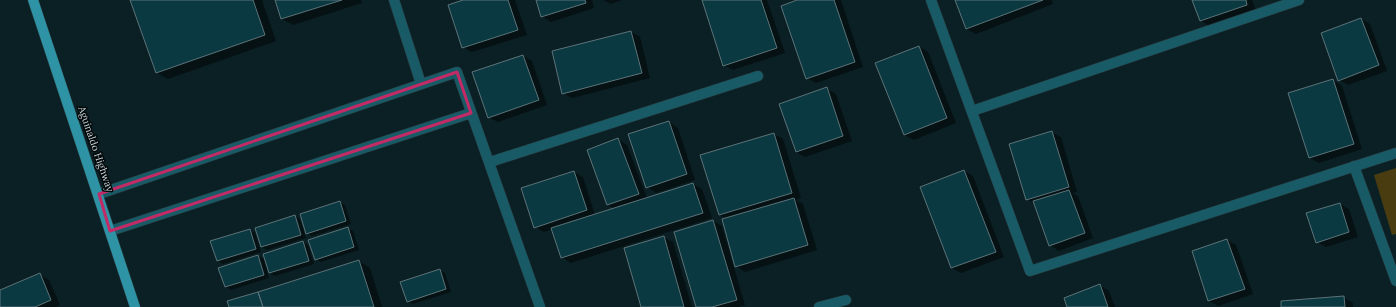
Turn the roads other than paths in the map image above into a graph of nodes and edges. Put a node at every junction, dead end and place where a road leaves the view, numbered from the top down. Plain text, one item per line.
1 (33, 0) edge
2 (394, 0) edge
3 (931, 0) edge
4 (1299, 0) edge
5 (758, 76) dead end
6 (421, 84) junction
7 (972, 111) junction
8 (471, 113) junction
9 (1396, 153) edge
10 (490, 162) junction
11 (1354, 166) junction
12 (99, 194) junction
13 (110, 231) junction
14 (1396, 281) edge
15 (846, 300) dead end
16 (135, 307) edge
17 (540, 307) edge
18 (819, 307) edge

1 - 12 main road, Aguinaldo Highway
2 - 6 street
3 - 7 street
4 - 7 street
5 - 10 street
6 - 8 street
6 - 12 street
7 - 11 street
8 - 10 street
8 - 13 street
9 - 11 street
10 - 17 street
11 - 14 street
12 - 13 main road, Aguinaldo Highway
13 - 16 main road, Aguinaldo Highway
15 - 18 street

